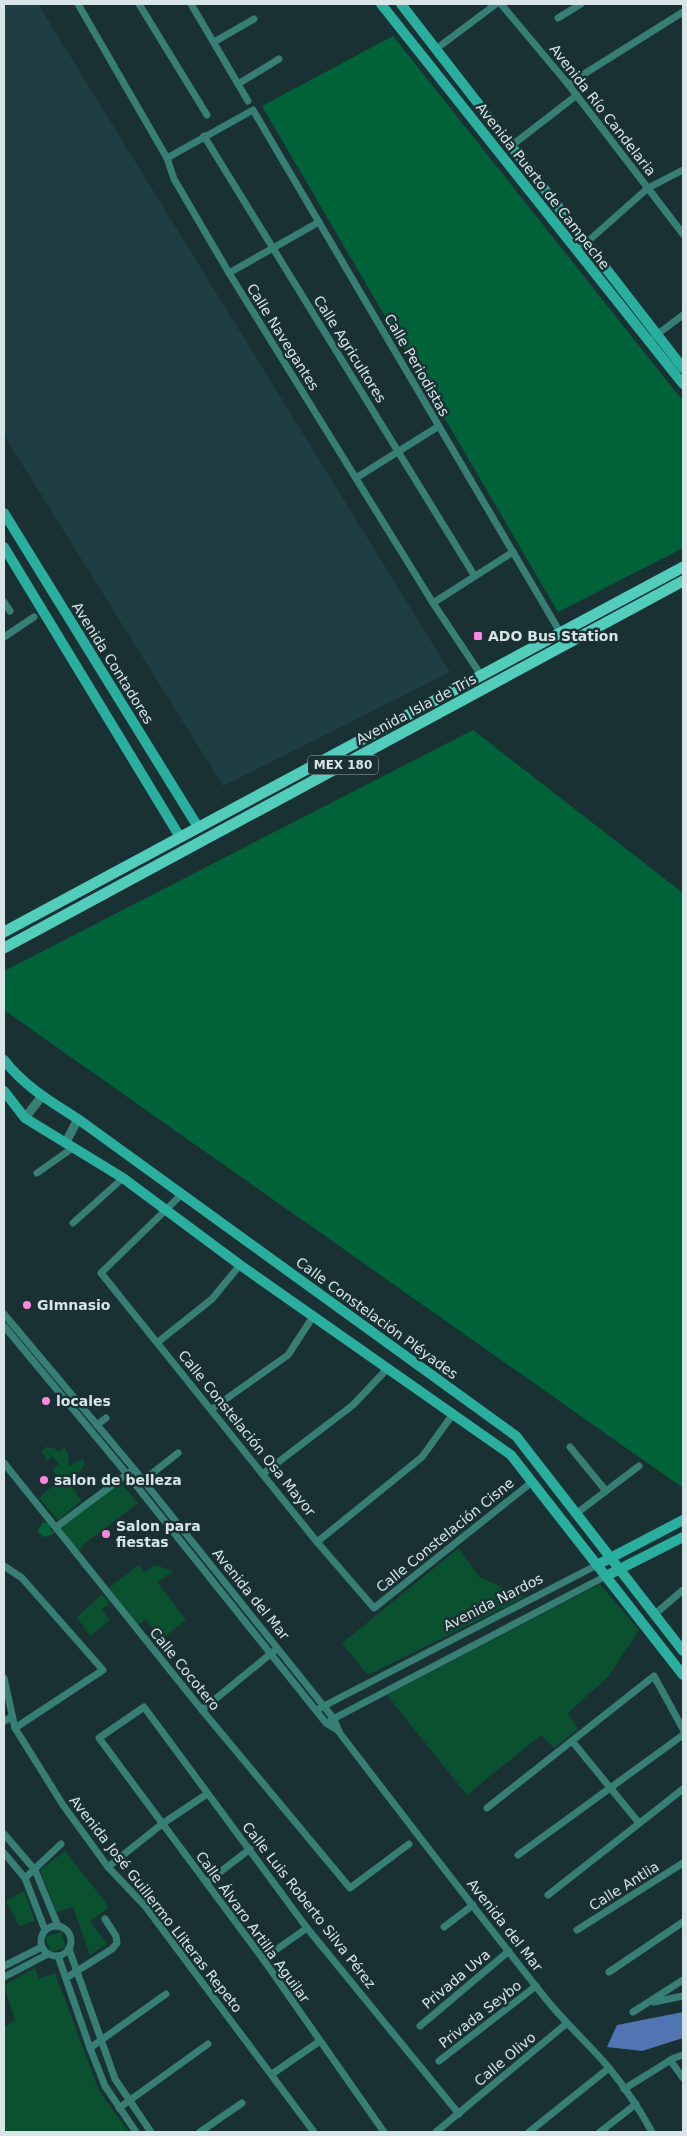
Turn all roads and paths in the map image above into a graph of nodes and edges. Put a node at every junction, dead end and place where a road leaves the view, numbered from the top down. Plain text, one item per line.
1 (78, 4) edge
2 (139, 4) edge
3 (191, 4) edge
4 (381, 4) edge
5 (401, 4) edge
6 (496, 4) edge
7 (501, 4) edge
8 (581, 4) edge
9 (683, 12) edge
10 (558, 18) dead end
11 (254, 19) dead end
12 (214, 42) junction
13 (436, 50) junction
14 (279, 59) dead end
15 (238, 84) junction
16 (568, 84) junction
17 (577, 95) junction
18 (248, 101) dead end
19 (207, 115) dead end
20 (204, 136) junction
21 (511, 146) junction
22 (167, 158) junction
23 (683, 170) edge
24 (648, 188) junction
25 (319, 222) junction
26 (683, 232) edge
27 (586, 243) junction
28 (273, 248) junction
29 (577, 251) junction
30 (229, 273) junction
31 (683, 316) edge
32 (653, 338) junction
33 (683, 368) edge
34 (683, 384) edge
35 (439, 426) junction
36 (398, 452) junction
37 (356, 478) junction
38 (4, 514) edge
39 (4, 547) edge
40 (513, 552) junction
41 (683, 567) edge
42 (474, 575) junction
43 (683, 581) edge
44 (4, 602) edge
45 (433, 603) junction
46 (10, 611) dead end
47 (34, 617) dead end
48 (560, 632) junction
49 (4, 637) edge
50 (481, 675) junction
51 (198, 827) junction
52 (180, 837) junction
53 (4, 932) edge
54 (4, 948) edge
55 (4, 1060) edge
56 (4, 1091) edge
57 (42, 1096) junction
58 (25, 1118) junction
59 (78, 1119) junction
60 (70, 1145) junction
61 (37, 1173) dead end
62 (123, 1178) junction
63 (182, 1194) junction
64 (166, 1211) junction
65 (73, 1223) dead end
66 (240, 1265) junction
67 (4, 1314) edge
68 (314, 1316) junction
69 (4, 1326) edge
70 (158, 1342) junction
71 (387, 1369) junction
72 (212, 1409) junction
73 (453, 1414) junction
74 (106, 1418) dead end
75 (96, 1425) junction
76 (523, 1444) junction
77 (570, 1447) dead end
78 (178, 1453) dead end
79 (511, 1455) junction
80 (4, 1464) edge
81 (639, 1466) dead end
82 (134, 1469) junction
83 (264, 1473) junction
84 (127, 1474) junction
85 (143, 1480) junction
86 (532, 1482) junction
87 (136, 1486) junction
88 (606, 1492) junction
89 (577, 1513) junction
90 (683, 1520) edge
91 (56, 1527) junction
92 (683, 1537) edge
93 (317, 1542) junction
94 (611, 1557) junction
95 (597, 1564) junction
96 (4, 1566) edge
97 (620, 1569) junction
98 (606, 1576) junction
99 (683, 1590) edge
100 (374, 1608) joint
101 (655, 1614) junction
102 (278, 1648) junction
103 (683, 1651) edge
104 (272, 1654) junction
105 (683, 1674) edge
106 (4, 1678) edge
107 (320, 1708) junction
108 (202, 1710) junction
109 (12, 1717) junction
110 (334, 1718) junction
111 (4, 1721) edge
112 (326, 1722) junction
113 (15, 1728) junction
114 (683, 1729) edge
115 (339, 1732) junction
116 (683, 1735) edge
117 (100, 1738) joint
118 (572, 1741) junction
119 (610, 1787) junction
120 (683, 1789) edge
121 (207, 1794) junction
122 (487, 1808) dead end
123 (639, 1823) junction
124 (162, 1824) junction
125 (4, 1834) edge
126 (61, 1844) dead end
127 (409, 1844) dead end
128 (250, 1849) junction
129 (4, 1853) edge
130 (518, 1855) dead end
131 (683, 1863) edge
132 (108, 1867) junction
133 (35, 1870) junction
134 (25, 1878) junction
135 (206, 1882) junction
136 (548, 1895) dead end
137 (473, 1905) junction
138 (105, 1919) dead end
139 (683, 1922) edge
140 (58, 1926) junction
141 (444, 1927) dead end
142 (307, 1928) junction
143 (44, 1930) junction
144 (577, 1930) dead end
145 (42, 1947) junction
146 (68, 1949) junction
147 (509, 1951) junction
148 (48, 1954) junction
149 (58, 1956) junction
150 (263, 1959) junction
151 (4, 1964) edge
152 (609, 1972) dead end
153 (76, 1973) junction
154 (7, 1976) edge
155 (66, 1978) junction
156 (683, 1980) edge
157 (536, 1986) junction
158 (166, 1994) dead end
159 (683, 1996) edge
160 (649, 2003) junction
161 (633, 2012) dead end
162 (566, 2024) junction
163 (420, 2026) dead end
164 (100, 2041) junction
165 (320, 2041) junction
166 (208, 2044) dead end
167 (90, 2048) junction
168 (683, 2055) edge
169 (670, 2060) junction
170 (439, 2062) dead end
171 (609, 2068) junction
172 (272, 2074) junction
173 (683, 2078) edge
174 (624, 2089) junction
175 (129, 2101) junction
176 (242, 2103) dead end
177 (636, 2104) junction
178 (119, 2108) junction
179 (459, 2114) junction
180 (136, 2132) edge
181 (151, 2132) edge
182 (200, 2132) edge
183 (314, 2132) edge
184 (384, 2132) edge
185 (436, 2132) edge
186 (529, 2132) edge
187 (600, 2132) edge
188 (652, 2132) edge

1 - 22 street, Calle Navegantes
2 - 19 street
3 - 12 street
4 - 29 main road, Avenida Puerto de Campeche
5 - 13 main road, Avenida Puerto de Campeche
6 - 13 street
7 - 16 street, Avenida Río Candelaria
8 - 10 street
9 - 16 street
11 - 12 street
12 - 15 street
13 - 21 main road, Avenida Puerto de Campeche
14 - 15 street
15 - 18 street
16 - 17 street, Avenida Río Candelaria
17 - 21 street
17 - 24 street, Avenida Río Candelaria
20 - 22 street
20 - 25 street, Calle Periodistas
20 - 28 street, Calle Agricultores
21 - 27 main road, Avenida Puerto de Campeche
22 - 30 street, Calle Navegantes
23 - 24 street
24 - 26 street, Avenida Río Candelaria
24 - 27 street
25 - 28 street
25 - 35 street, Calle Periodistas
27 - 29 street
27 - 32 main road, Avenida Puerto de Campeche
28 - 30 street
28 - 36 street, Calle Agricultores
29 - 32 main road, Avenida Puerto de Campeche
30 - 37 street, Calle Navegantes
31 - 32 street
32 - 33 main road, Avenida Puerto de Campeche
32 - 34 main road, Avenida Puerto de Campeche
35 - 36 street
35 - 40 street, Calle Periodistas
36 - 37 street
36 - 42 street, Calle Agricultores
37 - 45 street, Calle Navegantes
38 - 51 main road, Avenida Contadores
39 - 52 main road
40 - 42 street
40 - 48 street, Calle Periodistas
41 - 48 main road, Avenida Isla de Tris / MEX 180
42 - 45 street
43 - 54 main road, Avenida Isla de Tris / MEX 180
44 - 46 street
45 - 50 street, Calle Navegantes
47 - 49 street
48 - 50 main road, Avenida Isla de Tris / MEX 180
50 - 51 main road, Avenida Isla de Tris / MEX 180
51 - 52 main road, Avenida Isla de Tris / MEX 180
52 - 53 main road, Avenida Isla de Tris / MEX 180
55 - 57 main road, Calle Constelación Pléyades
56 - 58 main road
57 - 58 street
57 - 59 main road, Calle Constelación Pléyades
58 - 60 main road
59 - 60 street
59 - 63 main road, Calle Constelación Pléyades
60 - 61 street
60 - 62 main road
62 - 64 main road
62 - 65 street
63 - 64 street
63 - 76 main road, Calle Constelación Pléyades
64 - 66 main road
64 - 70 street, Calle Constelación Osa Mayor
66 - 68 main road
66 - 70 street
67 - 75 street, Avenida del Mar
68 - 71 main road
68 - 72 street
69 - 84 street, Avenida del Mar
70 - 72 street, Calle Constelación Osa Mayor
71 - 73 main road
71 - 83 street
72 - 83 street, Calle Constelación Osa Mayor
73 - 79 main road
73 - 93 street
74 - 75 street
75 - 82 street, Avenida del Mar
76 - 79 street
76 - 89 main road, Calle Constelación Pléyades
77 - 88 street
78 - 85 street
79 - 86 main road
80 - 91 street, Calle Cocotero
81 - 88 street
82 - 84 street
82 - 85 street, Avenida del Mar
83 - 93 street, Calle Constelación Osa Mayor
84 - 87 street, Avenida del Mar
84 - 91 street
85 - 87 street
85 - 102 street, Avenida del Mar
86 - 95 main road
86 - 100 street, Calle Constelación Cisne
87 - 104 street, Avenida del Mar
88 - 89 street
89 - 94 main road, Calle Constelación Pléyades
90 - 94 main road, Avenida Nardos
91 - 108 street, Calle Cocotero
92 - 97 main road, Avenida Nardos
93 - 100 street, Calle Constelación Osa Mayor
94 - 95 main road, Avenida Nardos
94 - 97 main road, Calle Constelación Pléyades
95 - 98 main road
95 - 107 street, Avenida Nardos
96 - 113 street
97 - 98 main road, Avenida Nardos
97 - 101 main road, Calle Constelación Pléyades
98 - 105 main road
98 - 110 street, Avenida Nardos
99 - 101 street
101 - 103 main road, Calle Constelación Pléyades
102 - 104 street
102 - 107 street, Avenida del Mar
104 - 107 street, Avenida del Mar
104 - 108 street
106 - 109 street, Avenida José Guillermo Lliteras Repeto
107 - 110 street, Avenida del Mar
107 - 112 street, Avenida del Mar
108 - 127 street, Calle Cocotero
109 - 111 street
109 - 113 street, Avenida José Guillermo Lliteras Repeto
110 - 112 street, Avenida Nardos
110 - 115 street, Avenida del Mar
112 - 115 street, Avenida del Mar
113 - 132 street, Avenida José Guillermo Lliteras Repeto
114 - 118 street
115 - 137 street, Avenida del Mar
116 - 119 street
117 - 121 street, Calle Luis Roberto Silva Pérez
117 - 124 street, Calle Álvaro Artilla Aguilar
118 - 119 street
118 - 122 street
119 - 123 street
119 - 130 street
120 - 123 street
121 - 124 street
121 - 128 street, Calle Luis Roberto Silva Pérez
123 - 136 street
124 - 132 street
124 - 135 street, Calle Álvaro Artilla Aguilar
125 - 133 street
126 - 133 street
128 - 135 street
128 - 142 street, Calle Luis Roberto Silva Pérez
129 - 134 street
131 - 144 street, Calle Antlia
132 - 172 street, Avenida José Guillermo Lliteras Repeto
133 - 134 street
133 - 140 street
134 - 143 street
135 - 150 street, Calle Álvaro Artilla Aguilar
137 - 141 street
137 - 147 street, Avenida del Mar
138 - 153 street
139 - 152 street
140 - 143 street
140 - 146 street
142 - 150 street
142 - 179 street, Calle Luis Roberto Silva Pérez
143 - 145 street
145 - 148 street
145 - 151 street
146 - 149 street
146 - 153 street
147 - 157 street, Avenida del Mar
147 - 163 street, Privada Uva
148 - 149 street
148 - 154 street
149 - 155 street
150 - 165 street, Calle Álvaro Artilla Aguilar
151 - 154 street
153 - 155 street
153 - 164 street
155 - 167 street
156 - 160 street
157 - 162 street, Avenida del Mar
157 - 170 street, Privada Seybo
158 - 164 street
159 - 160 street
160 - 161 street
162 - 171 street, Avenida del Mar
162 - 179 street, Calle Olivo
164 - 167 street
164 - 175 street
165 - 172 street
165 - 184 street, Calle Álvaro Artilla Aguilar
166 - 175 street
167 - 178 street
168 - 169 street
169 - 173 street
169 - 174 street
171 - 174 street, Avenida del Mar
171 - 186 street
172 - 183 street, Avenida José Guillermo Lliteras Repeto
174 - 177 street, Avenida del Mar
175 - 178 street
175 - 181 street
176 - 182 street
177 - 187 street
177 - 188 street, Avenida del Mar
178 - 180 street
179 - 185 street, Calle Olivo

